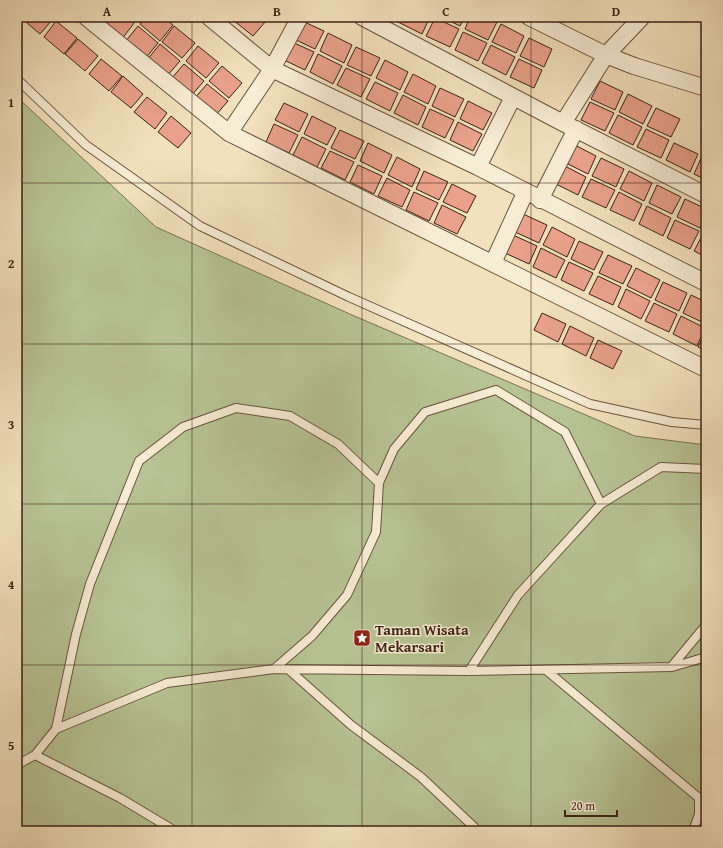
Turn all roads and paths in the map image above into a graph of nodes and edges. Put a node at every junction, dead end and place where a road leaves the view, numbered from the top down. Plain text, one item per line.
1 (86, 17) edge
2 (209, 17) edge
3 (300, 17) edge
4 (362, 17) edge
5 (529, 17) edge
6 (642, 17) edge
7 (606, 55) junction
8 (272, 69) junction
9 (17, 79) edge
10 (706, 88) edge
11 (513, 97) junction
12 (570, 126) junction
13 (229, 133) junction
14 (478, 167) junction
15 (525, 192) junction
16 (706, 195) edge
17 (540, 200) junction
18 (493, 263) junction
19 (706, 283) edge
20 (706, 369) edge
21 (706, 425) edge
22 (706, 469) edge
23 (380, 483) junction
24 (601, 504) junction
25 (706, 625) edge
26 (706, 657) edge
27 (672, 667) junction
28 (274, 669) junction
29 (288, 669) junction
30 (546, 670) junction
31 (469, 671) junction
32 (56, 729) junction
33 (35, 755) junction
34 (17, 765) edge
35 (702, 800) edge
36 (475, 830) edge
37 (175, 831) edge
38 (693, 831) edge

1 - 13 street
2 - 8 street
3 - 8 street
4 - 11 street
5 - 7 street
6 - 7 street
7 - 10 street
7 - 12 street
8 - 13 street
8 - 14 street
9 - 21 lane
11 - 12 street
11 - 14 street
12 - 16 street
12 - 17 street
13 - 18 street
14 - 15 street
15 - 17 street
15 - 18 street
17 - 19 street
18 - 20 street
22 - 24 lane
23 - 24 lane
23 - 28 lane
23 - 32 lane
24 - 31 lane
25 - 27 lane
26 - 27 lane
27 - 30 lane
28 - 29 lane
28 - 32 lane
29 - 31 lane
29 - 36 lane
30 - 31 lane
30 - 35 lane
32 - 33 lane
33 - 34 lane
33 - 37 lane
35 - 38 lane

